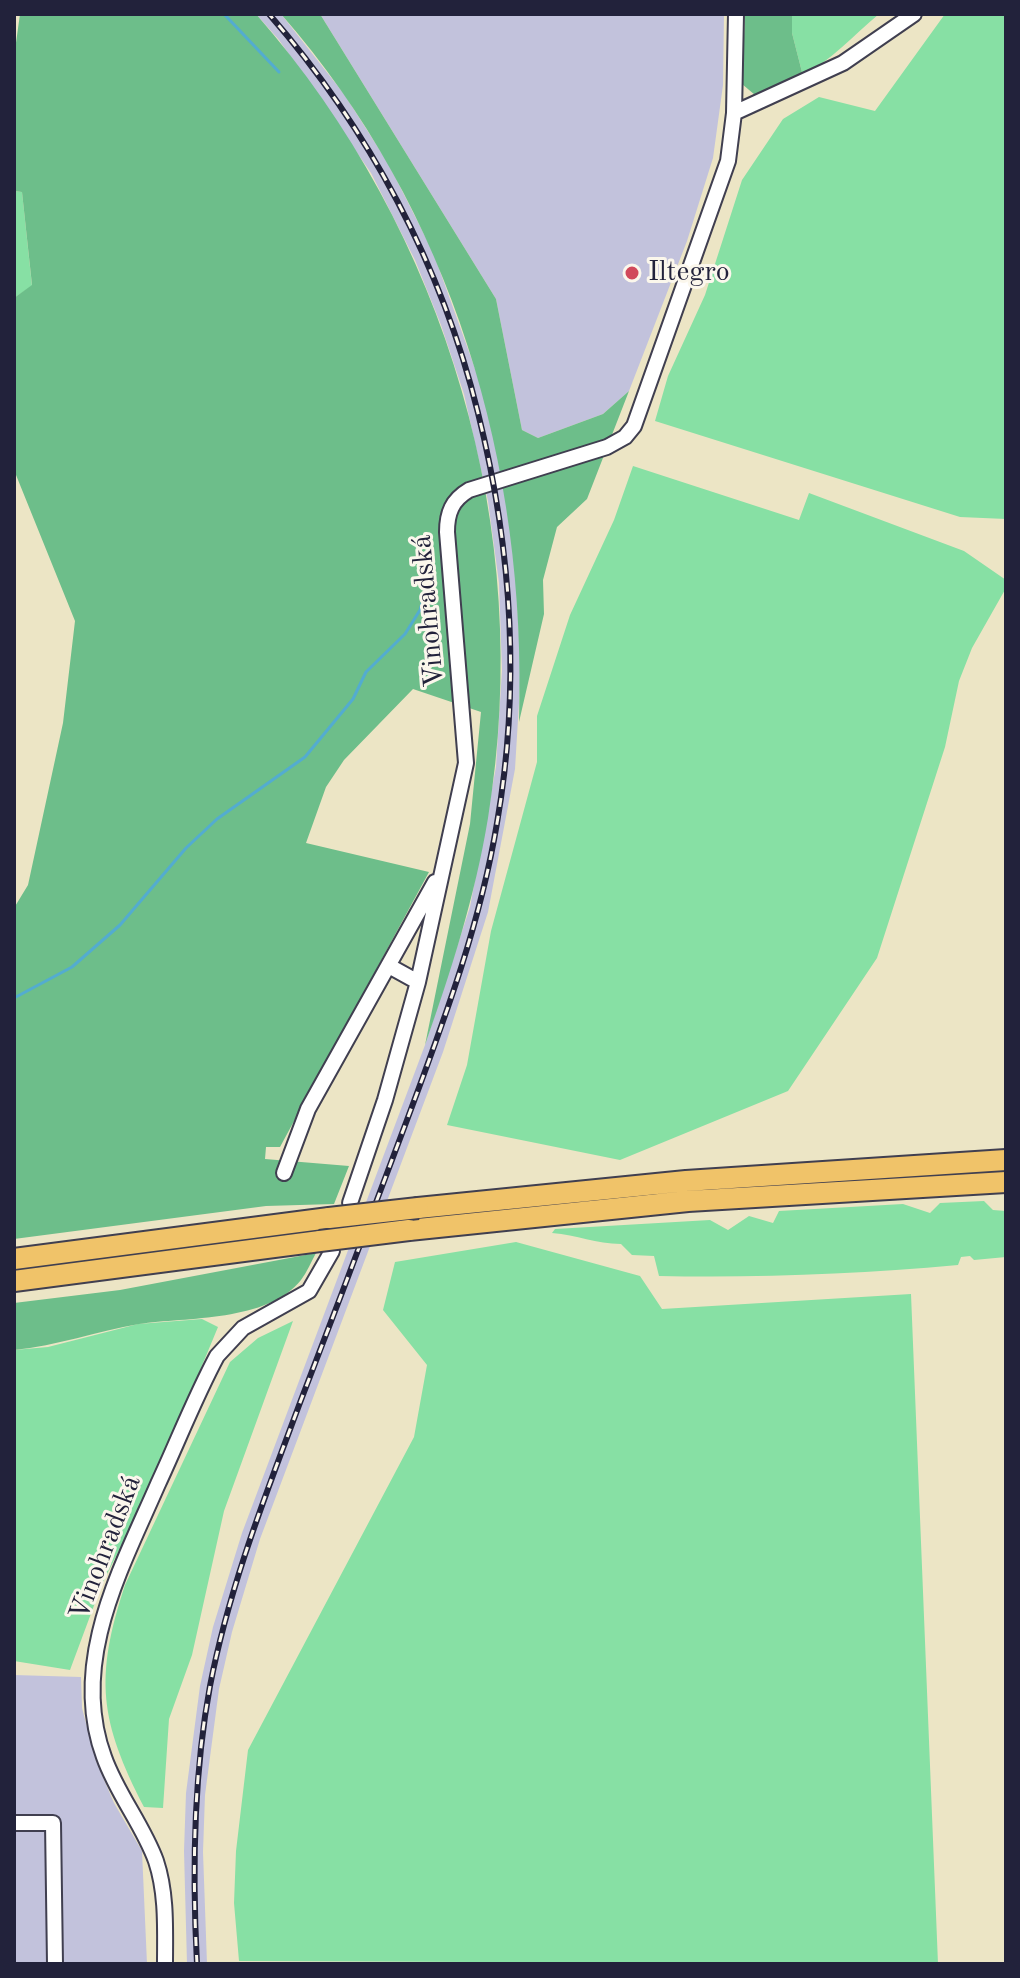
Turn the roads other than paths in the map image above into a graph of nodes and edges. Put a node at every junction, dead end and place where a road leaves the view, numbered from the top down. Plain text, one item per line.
1 (736, 14) edge
2 (914, 14) edge
3 (734, 113) junction
4 (445, 864) junction
5 (389, 966) junction
6 (418, 982) junction
7 (1006, 1160) edge
8 (284, 1173) dead end
9 (1006, 1182) edge
10 (350, 1203) dead end
11 (326, 1246) junction
12 (14, 1259) edge
13 (14, 1281) edge
14 (14, 1823) edge
15 (55, 1964) edge
16 (165, 1964) edge

1 - 3 street, Vinohradská
2 - 3 street
3 - 4 street, Vinohradská
4 - 5 street, Vinohradská
4 - 6 street, Vinohradská
5 - 6 street
5 - 8 street, Vinohradská
6 - 10 street, Vinohradská
7 - 12 highway, bridge
9 - 11 highway, bridge
11 - 13 highway
11 - 16 street, Vinohradská
14 - 15 street

